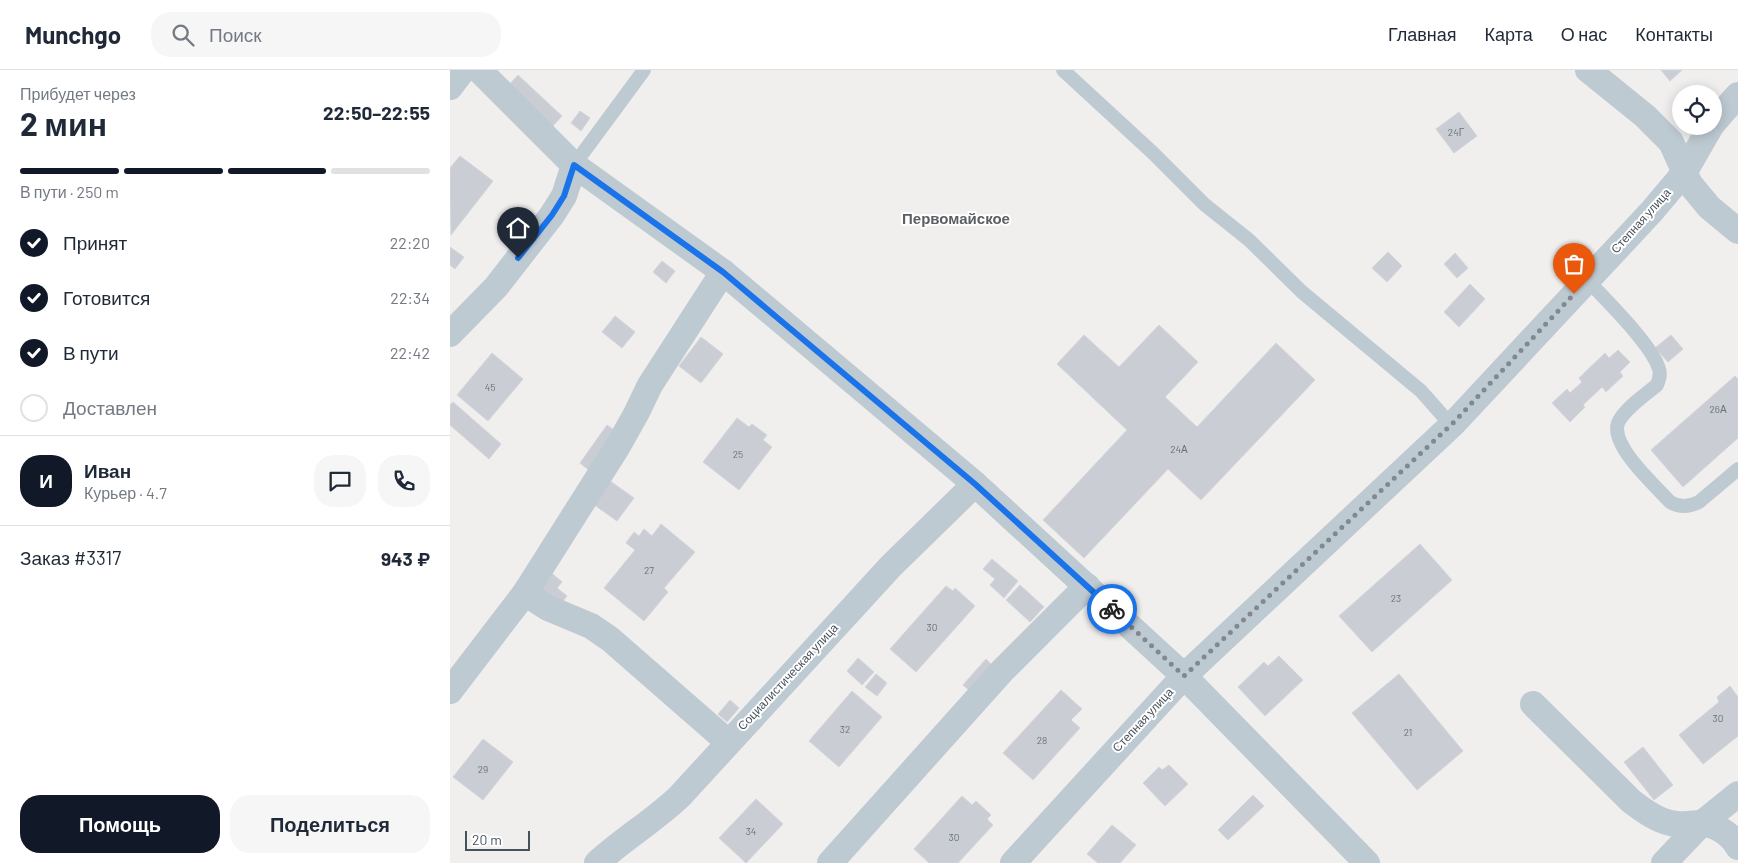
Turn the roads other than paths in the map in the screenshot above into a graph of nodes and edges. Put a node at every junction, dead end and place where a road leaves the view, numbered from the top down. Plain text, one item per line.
1 (463, 70) edge
2 (479, 70) edge
3 (644, 70) edge
4 (1063, 70) edge
5 (1588, 70) edge
6 (450, 87) edge
7 (1738, 95) edge
8 (1722, 113) edge
9 (1705, 135) edge
10 (574, 165) junction
11 (1684, 174) junction
12 (1738, 231) edge
13 (723, 272) junction
14 (1587, 280) junction
15 (450, 334) edge
16 (1451, 425) junction
17 (1738, 468) edge
18 (975, 484) junction
19 (1087, 586) junction
20 (525, 593) junction
21 (1184, 676) junction
22 (450, 691) edge
23 (1533, 704) dead end
24 (728, 742) junction
25 (1738, 794) edge
26 (1702, 823) junction
27 (1738, 847) edge
28 (597, 863) edge
29 (830, 863) edge
30 (1013, 863) edge
31 (1367, 863) edge
32 (1664, 863) edge

1 - 6 street
2 - 10 street
3 - 10 lane
4 - 16 lane
5 - 11 street
7 - 8 street
9 - 11 street, Степная улица
10 - 13 street
10 - 15 street
11 - 12 street
11 - 14 street, Степная улица
13 - 18 street
13 - 20 street
14 - 16 street, Степная улица
14 - 17 lane
16 - 21 street, Степная улица
18 - 19 street
18 - 24 street, Социалистическая улица
19 - 21 street
19 - 29 street
20 - 22 street
20 - 24 street
21 - 30 street, Степная улица
21 - 31 street
23 - 26 street
24 - 28 street, Социалистическая улица
25 - 26 street
26 - 27 street
26 - 32 street

